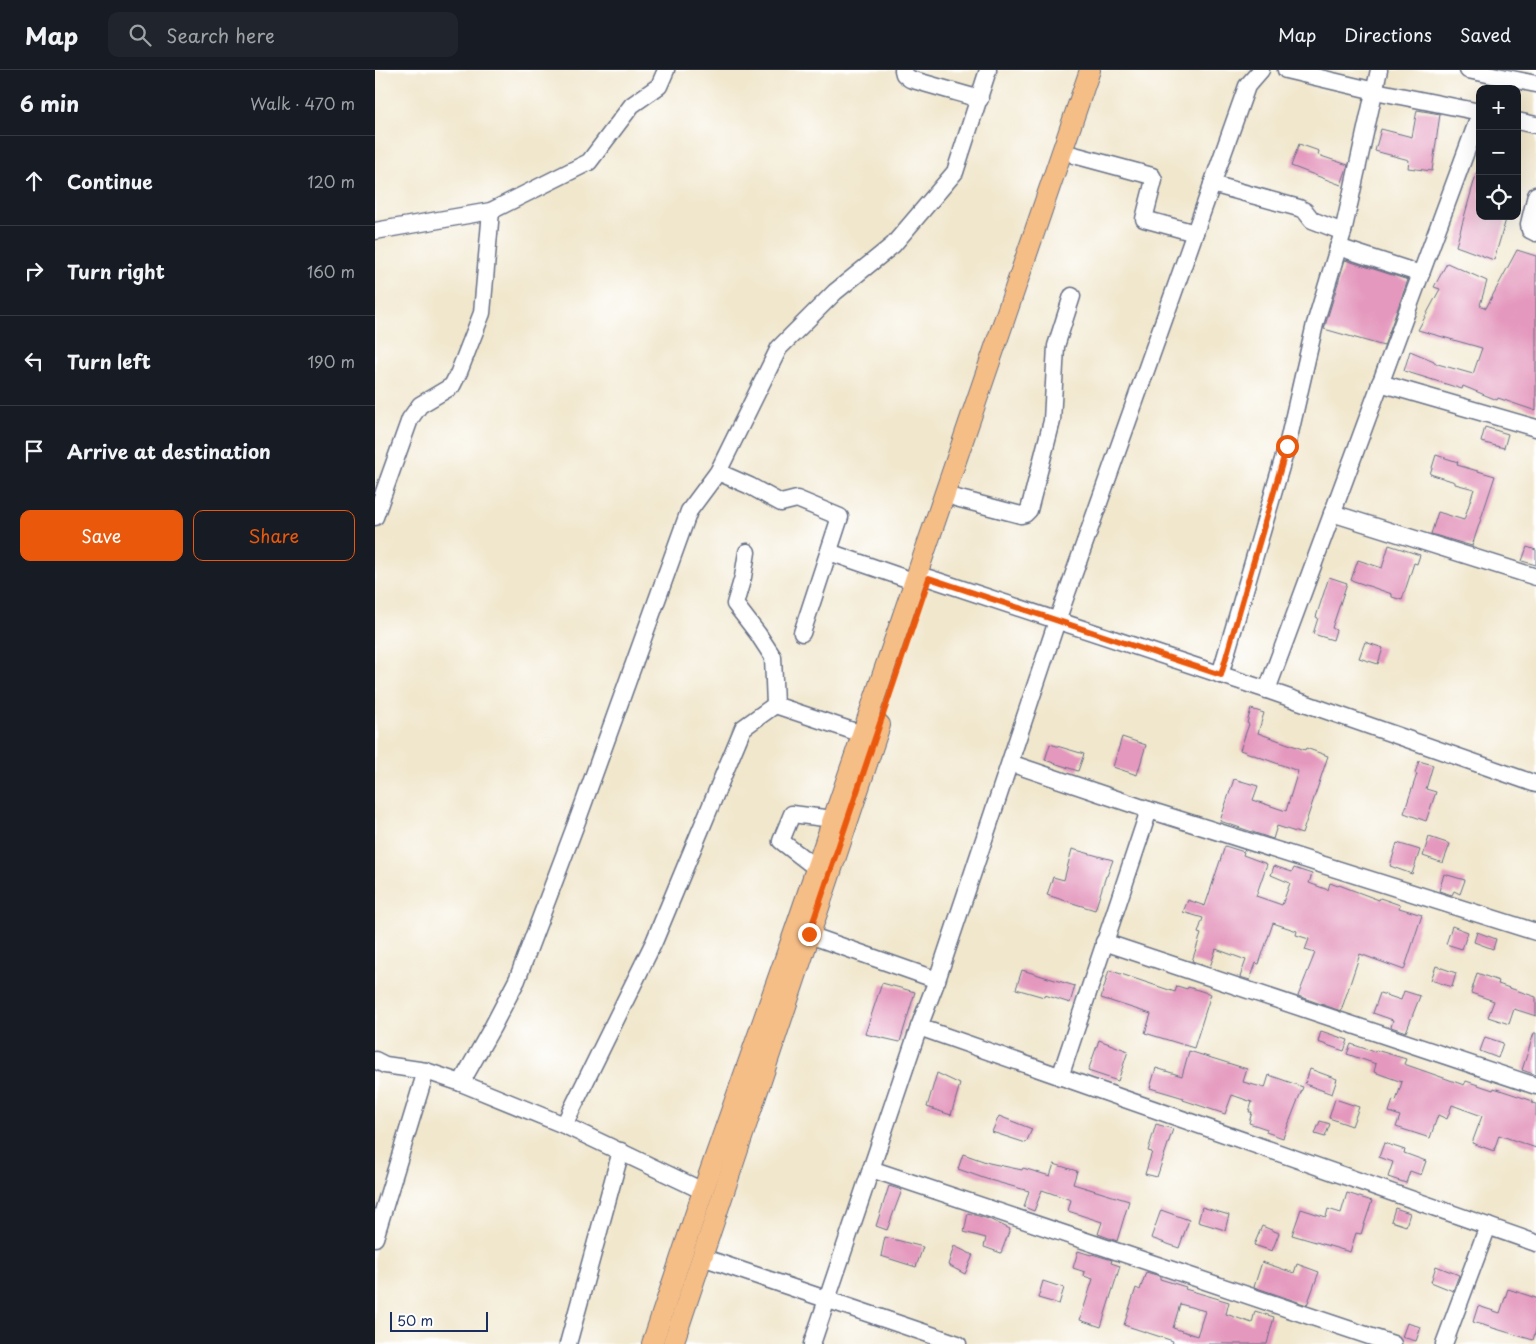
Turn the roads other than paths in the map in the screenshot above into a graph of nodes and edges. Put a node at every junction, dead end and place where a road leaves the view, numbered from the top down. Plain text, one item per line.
1 (666, 70) edge
2 (903, 70) edge
3 (988, 70) edge
4 (1090, 70) edge
5 (1103, 70) edge
6 (1261, 70) edge
7 (1286, 70) edge
8 (1379, 70) edge
9 (1468, 70) edge
10 (1245, 78) edge
11 (1491, 82) edge
12 (1536, 84) edge
13 (1375, 91) junction
14 (980, 99) junction
15 (1476, 112) edge
16 (1521, 122) edge
17 (1476, 124) edge
18 (1536, 125) edge
19 (1074, 155) junction
20 (1212, 184) junction
21 (1536, 195) edge
22 (491, 211) junction
23 (375, 231) edge
24 (1195, 233) junction
25 (1536, 233) edge
26 (1341, 240) junction
27 (1421, 274) junction
28 (1072, 296) dead end
29 (1381, 382) junction
30 (1536, 428) edge
31 (718, 472) junction
32 (957, 498) junction
33 (1332, 513) junction
34 (375, 517) edge
35 (747, 552) dead end
36 (829, 552) junction
37 (1536, 577) edge
38 (921, 579) junction
39 (1057, 622) junction
40 (803, 633) dead end
41 (1221, 675) junction
42 (1267, 690) junction
43 (775, 705) junction
44 (862, 734) junction
45 (1009, 763) junction
46 (1536, 784) edge
47 (1149, 810) junction
48 (833, 819) junction
49 (816, 868) junction
50 (802, 932) junction
51 (1536, 932) edge
52 (1104, 942) junction
53 (937, 980) junction
54 (919, 1028) junction
55 (375, 1060) edge
56 (426, 1071) junction
57 (1060, 1077) junction
58 (461, 1083) junction
59 (1536, 1086) edge
60 (564, 1125) junction
61 (621, 1151) junction
62 (871, 1169) junction
63 (703, 1191) junction
64 (1487, 1226) junction
65 (375, 1238) edge
66 (1536, 1243) edge
67 (702, 1257) junction
68 (827, 1299) junction
69 (568, 1344) edge
70 (652, 1344) edge
71 (673, 1344) edge
72 (812, 1344) edge
73 (958, 1344) edge
74 (1393, 1344) edge
75 (1444, 1344) edge

1 - 22 street
2 - 14 street
3 - 14 street
4 - 38 main road
5 - 19 main road
6 - 10 street
7 - 13 street
8 - 13 street
9 - 11 street
10 - 20 street
11 - 12 street
13 - 15 street
13 - 26 street
14 - 31 street
16 - 18 street
17 - 27 street
19 - 24 street
19 - 32 main road
20 - 24 street
20 - 26 street
21 - 25 street
22 - 23 street
22 - 34 street
24 - 39 street
26 - 27 street
26 - 41 street
27 - 29 street
28 - 32 street
29 - 30 street
29 - 33 street
31 - 36 street
31 - 58 street
32 - 38 main road
33 - 37 street
33 - 42 street
35 - 43 street
36 - 38 street
36 - 40 street
38 - 39 street
38 - 44 main road
38 - 50 main road
39 - 41 street
39 - 45 street
41 - 42 street
42 - 46 street
43 - 44 street
43 - 60 street
44 - 48 main road
45 - 47 street
45 - 53 street
47 - 51 street
47 - 52 street
48 - 49 main road
48 - 49 street
49 - 50 main road
50 - 53 street
50 - 63 main road
50 - 67 main road
52 - 57 street
52 - 59 street
53 - 54 street
54 - 57 street
54 - 62 street
55 - 56 street
56 - 58 street
56 - 65 street
57 - 64 street
58 - 60 street
60 - 61 street
61 - 63 street
61 - 69 street
62 - 68 street
62 - 74 street
63 - 70 main road
64 - 66 street
64 - 75 street
67 - 68 street
67 - 71 main road
68 - 72 street
68 - 73 street

